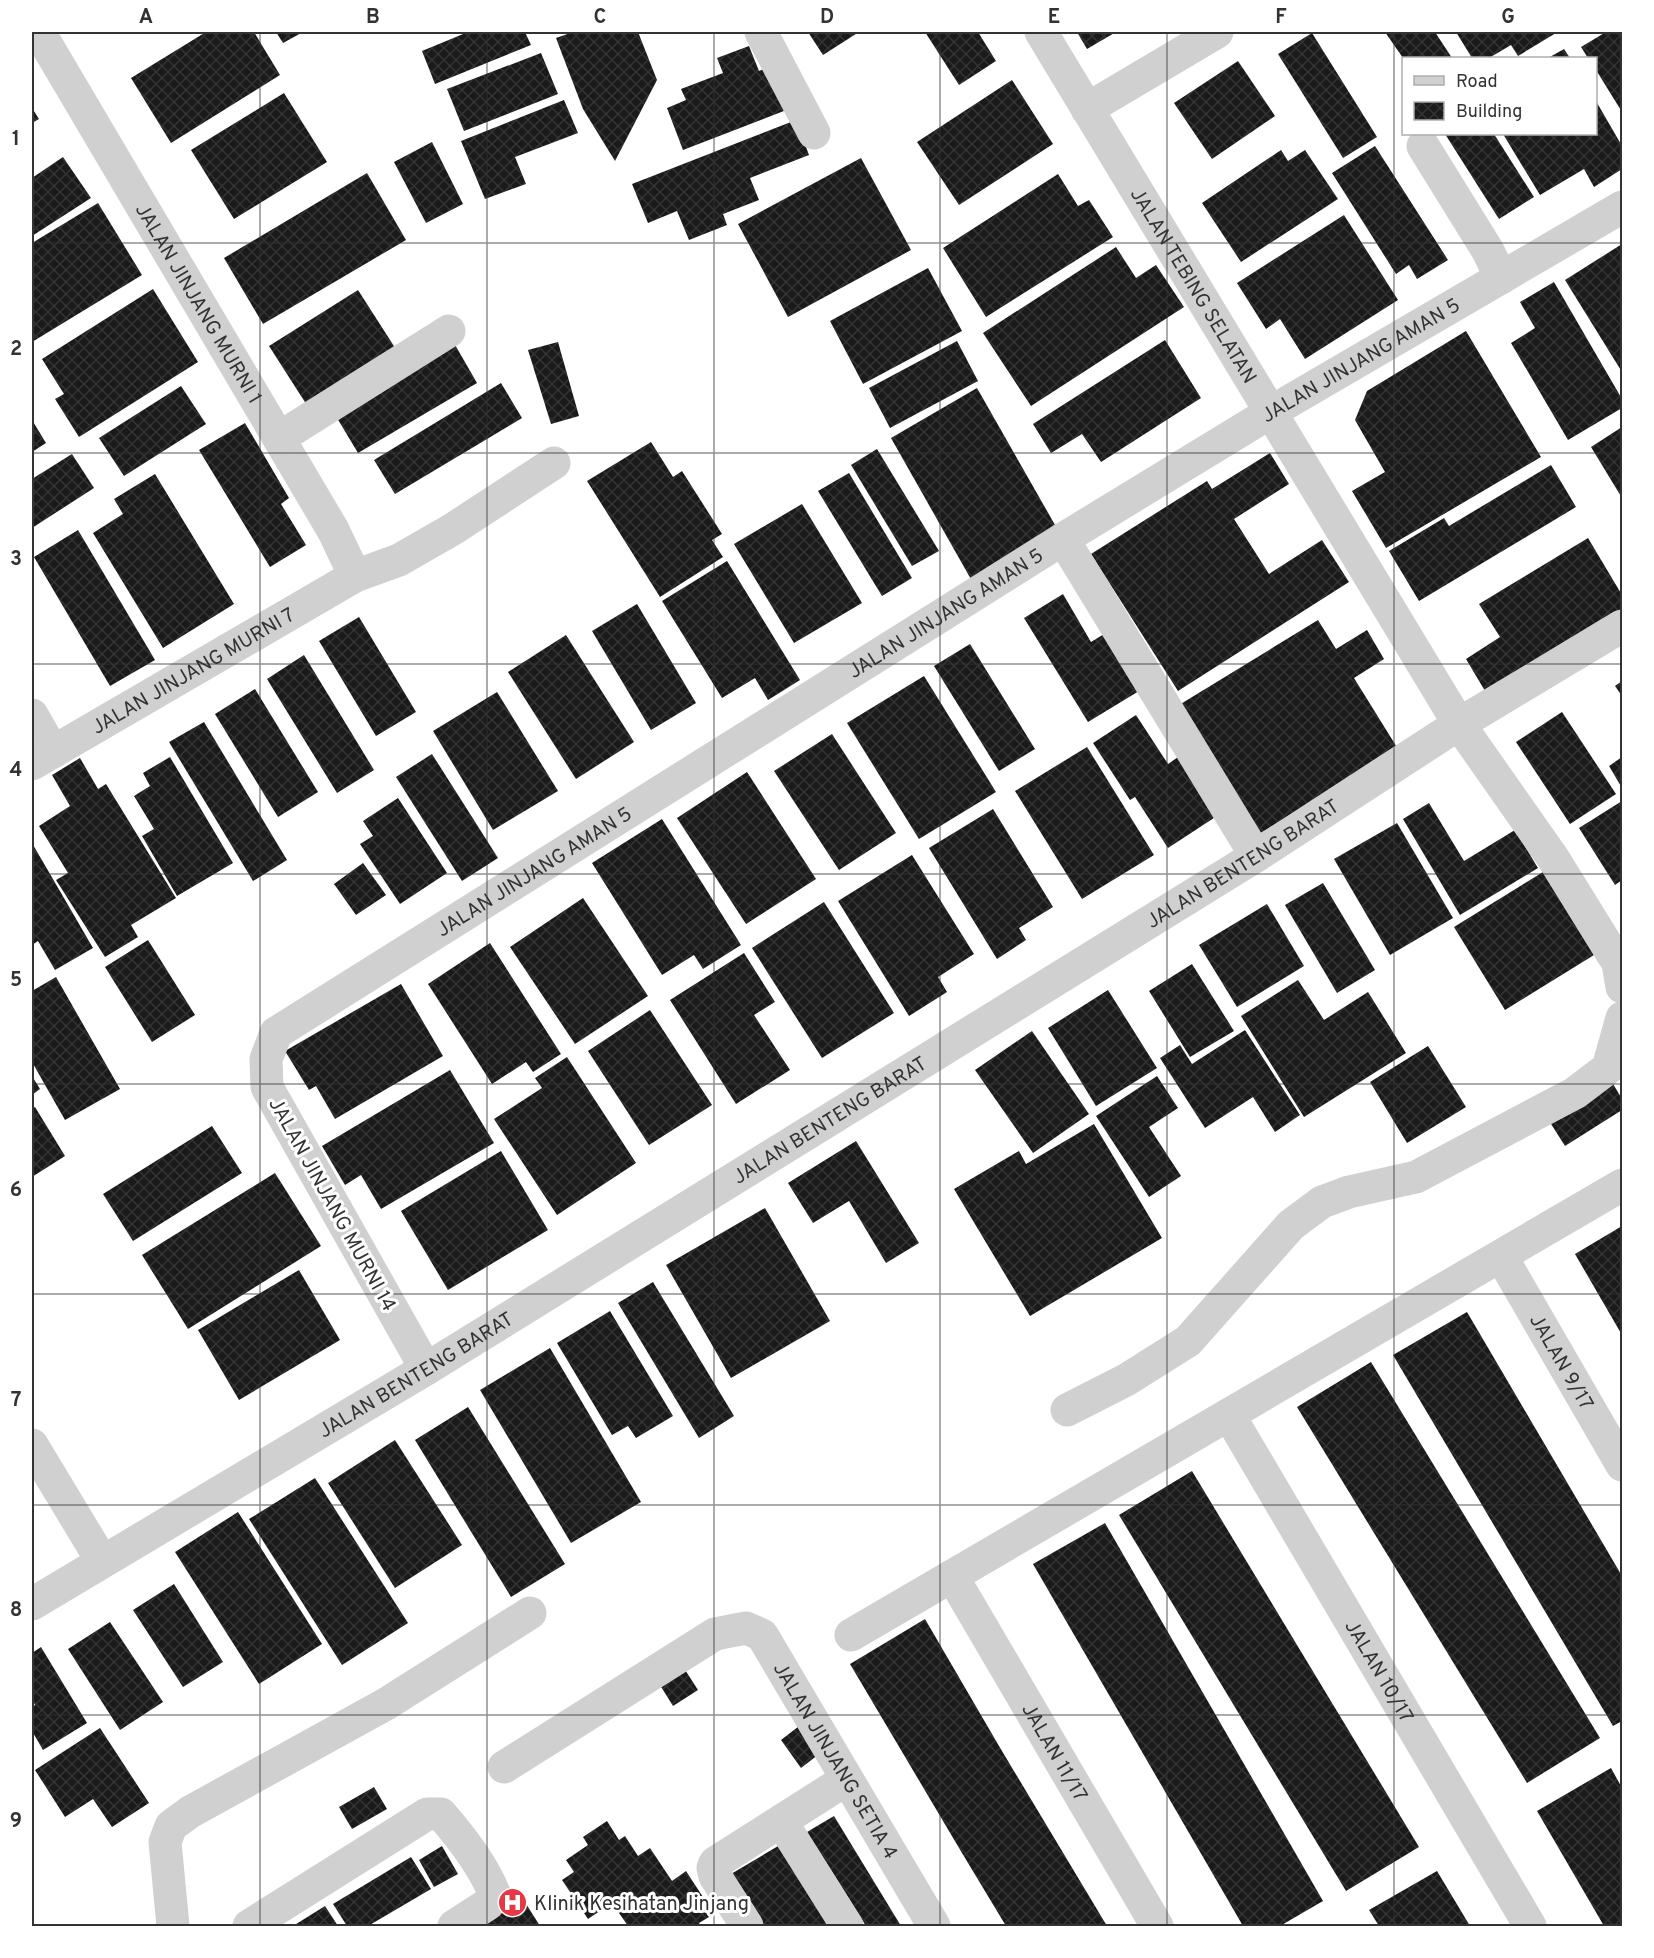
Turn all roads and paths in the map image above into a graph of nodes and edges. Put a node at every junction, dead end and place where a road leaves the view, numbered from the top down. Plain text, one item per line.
1 (39, 32) edge
2 (761, 32) edge
3 (1041, 32) edge
4 (1217, 32) edge
5 (1087, 109) junction
6 (814, 134) dead end
7 (1423, 146) dead end
8 (1623, 207) edge
9 (1500, 278) junction
10 (449, 331) dead end
11 (1271, 412) junction
12 (279, 438) junction
13 (554, 463) dead end
14 (1063, 539) junction
15 (355, 576) junction
16 (1623, 626) edge
17 (32, 715) edge
18 (1459, 724) junction
19 (42, 758) edge
20 (1256, 856) junction
21 (1623, 987) edge
22 (1623, 1018) edge
23 (276, 1033) joint
24 (1623, 1185) edge
25 (1501, 1256) junction
26 (426, 1369) junction
27 (1067, 1410) dead end
28 (1229, 1414) junction
29 (32, 1445) edge
30 (1623, 1465) edge
31 (102, 1561) junction
32 (952, 1576) junction
33 (32, 1604) edge
34 (530, 1613) dead end
35 (851, 1635) dead end
36 (504, 1767) dead end
37 (847, 1779) junction
38 (781, 1821) junction
39 (173, 1926) edge
40 (249, 1926) edge
41 (454, 1926) edge
42 (747, 1926) edge
43 (847, 1926) edge
44 (933, 1926) edge
45 (1157, 1926) edge
46 (1530, 1926) edge

1 - 12 street, JALAN JINJANG MURNI 1
2 - 6 street
3 - 5 street, JALAN TEBING SELATAN
4 - 5 street
5 - 11 street, JALAN TEBING SELATAN
7 - 9 street
8 - 9 street, JALAN JINJANG AMAN 5
9 - 11 street, JALAN JINJANG AMAN 5
10 - 12 street
11 - 14 street, JALAN JINJANG AMAN 5
11 - 18 street, JALAN TEBING SELATAN
12 - 15 street, JALAN JINJANG MURNI 1
13 - 15 street, JALAN JINJANG MURNI 7
14 - 20 street
14 - 23 street, JALAN JINJANG AMAN 5
15 - 19 street, JALAN JINJANG MURNI 7
16 - 18 street, JALAN BENTENG BARAT
17 - 19 street
18 - 20 street, JALAN BENTENG BARAT
18 - 21 street, JALAN TEBING SELATAN
20 - 26 street, JALAN BENTENG BARAT
22 - 27 street
23 - 26 street, JALAN JINJANG MURNI 14
24 - 25 street
25 - 28 street
25 - 30 street, JALAN 9/17
26 - 31 street, JALAN BENTENG BARAT
28 - 32 street
28 - 46 street, JALAN 10/17
29 - 31 street
31 - 33 street, JALAN BENTENG BARAT
32 - 35 street
32 - 45 street, JALAN 11/17
34 - 39 street
36 - 37 street, JALAN JINJANG SETIA 4
37 - 38 street
37 - 44 street, JALAN JINJANG SETIA 4
38 - 42 street
38 - 43 street
40 - 41 street

